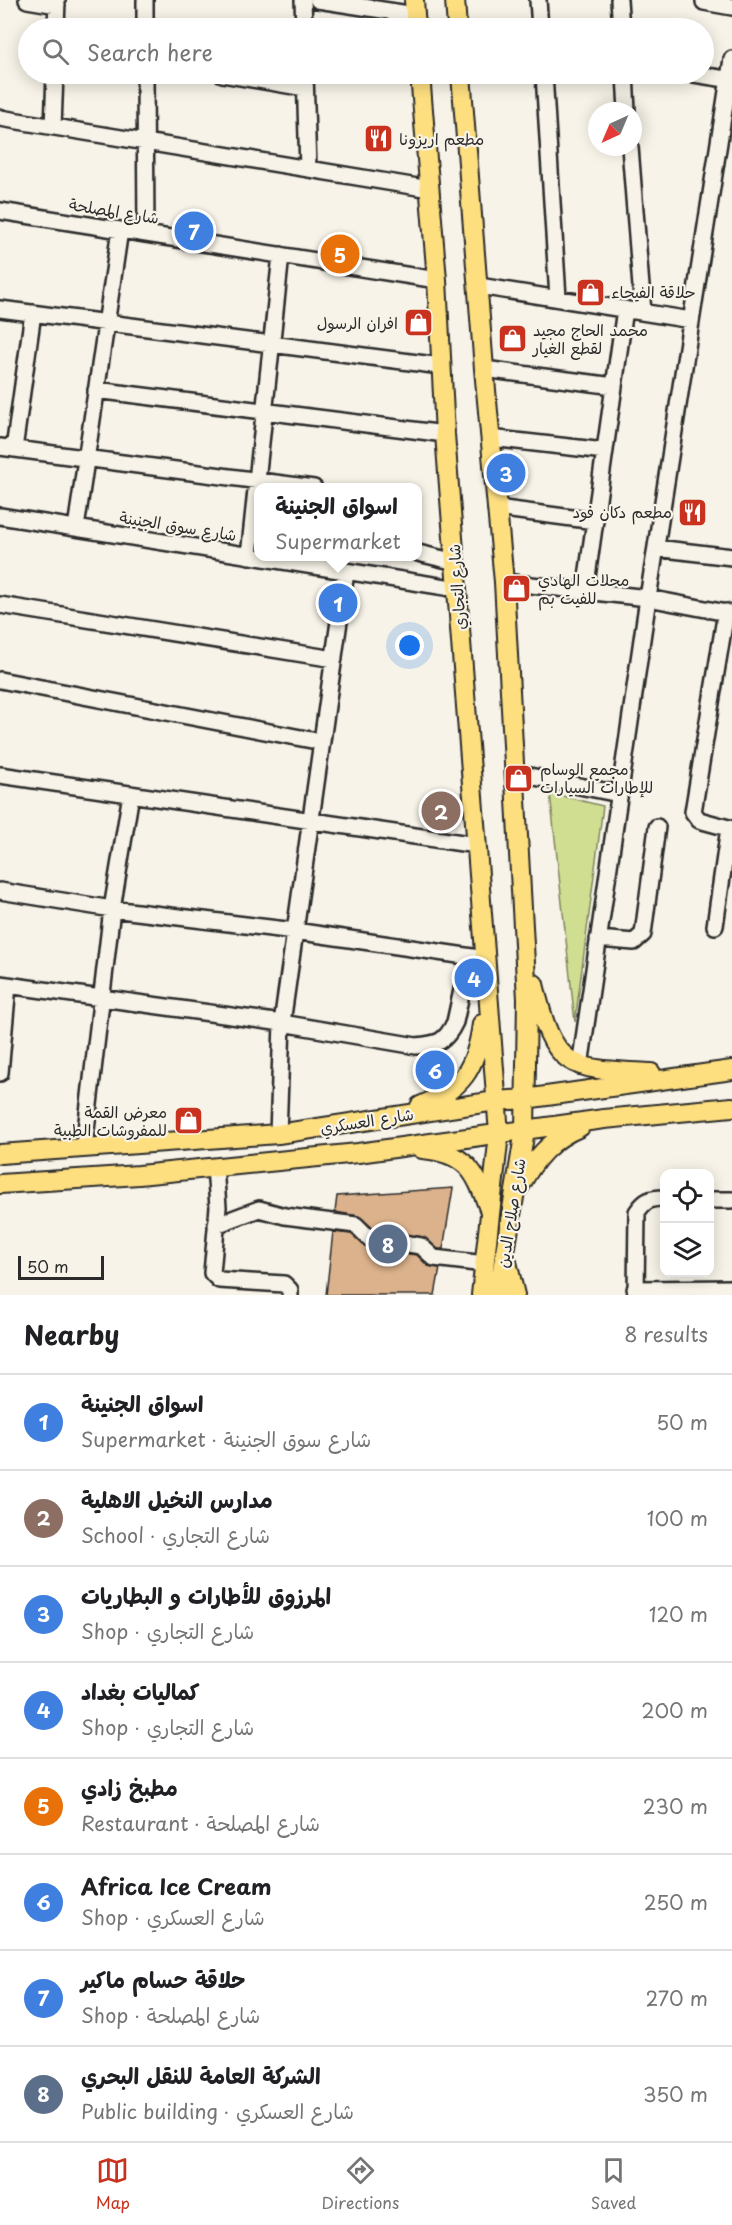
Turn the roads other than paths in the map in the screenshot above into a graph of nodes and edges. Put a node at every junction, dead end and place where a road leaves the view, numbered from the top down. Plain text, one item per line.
1 (27, 0) edge
2 (145, 0) edge
3 (303, 0) edge
4 (318, 0) edge
5 (455, 0) edge
6 (538, 0) edge
7 (619, 0) edge
8 (704, 0) edge
9 (57, 2) edge
10 (732, 7) edge
11 (415, 14) edge
12 (56, 18) edge
13 (145, 18) edge
14 (304, 18) edge
15 (456, 18) edge
16 (539, 18) edge
17 (620, 18) edge
18 (732, 59) edge
19 (714, 77) edge
20 (730, 80) edge
21 (55, 84) edge
22 (145, 84) edge
23 (305, 84) edge
24 (421, 84) edge
25 (462, 84) edge
26 (545, 84) edge
27 (626, 84) edge
28 (627, 102) edge
29 (0, 118) edge
30 (53, 127) junction
31 (146, 142) junction
32 (631, 156) edge
33 (308, 169) junction
34 (430, 189) junction
35 (0, 212) edge
36 (120, 230) junction
37 (146, 234) junction
38 (280, 255) junction
39 (437, 280) junction
40 (478, 286) junction
41 (558, 298) junction
42 (0, 309) edge
43 (625, 309) junction
44 (643, 312) junction
45 (33, 313) junction
46 (691, 320) junction
47 (106, 322) junction
48 (272, 344) junction
49 (441, 366) junction
50 (484, 369) junction
51 (614, 386) junction
52 (96, 390) junction
53 (265, 411) junction
54 (445, 434) junction
55 (490, 438) junction
56 (7, 448) edge
57 (605, 451) junction
58 (86, 458) junction
59 (257, 480) junction
60 (257, 483) edge
61 (278, 483) edge
62 (254, 508) edge
63 (496, 508) junction
64 (0, 516) edge
65 (595, 521) junction
66 (76, 528) junction
67 (656, 548) junction
68 (422, 554) edge
69 (249, 556) junction
70 (254, 557) edge
71 (732, 557) edge
72 (279, 561) edge
73 (456, 562) junction
74 (346, 572) junction
75 (504, 582) junction
76 (458, 590) junction
77 (585, 591) junction
78 (648, 598) junction
79 (0, 605) edge
80 (729, 613) edge
81 (334, 659) junction
82 (0, 680) edge
83 (322, 742) junction
84 (515, 773) junction
85 (0, 775) edge
86 (131, 794) junction
87 (619, 794) junction
88 (310, 821) junction
89 (657, 827) dead end
90 (730, 829) edge
91 (476, 845) junction
92 (0, 891) edge
93 (112, 909) junction
94 (715, 926) dead end
95 (295, 932) junction
96 (524, 937) junction
97 (598, 939) junction
98 (477, 958) junction
99 (4, 985) edge
100 (486, 993) junction
101 (102, 998) junction
102 (282, 1023) junction
103 (580, 1066) junction
104 (732, 1071) edge
105 (0, 1073) edge
106 (695, 1075) junction
107 (525, 1099) junction
108 (496, 1101) junction
109 (732, 1107) edge
110 (385, 1119) junction
111 (604, 1119) junction
112 (525, 1130) junction
113 (278, 1134) junction
114 (498, 1134) junction
115 (84, 1147) junction
116 (358, 1153) junction
117 (0, 1154) edge
118 (215, 1167) junction
119 (0, 1184) edge
120 (660, 1198) edge
121 (714, 1200) edge
122 (732, 1200) edge
123 (511, 1210) junction
124 (491, 1214) junction
125 (216, 1225) junction
126 (504, 1253) junction
127 (485, 1264) junction
128 (732, 1288) edge
129 (635, 1292) edge
130 (290, 1295) edge
131 (482, 1295) edge
132 (498, 1295) edge
133 (515, 1295) edge

1 - 9 street
2 - 13 street
3 - 14 street
4 - 11 street
5 - 15 main road
6 - 16 street
7 - 17 street
8 - 10 street
9 - 12 street
18 - 20 street
19 - 20 street
20 - 46 street
21 - 30 street
22 - 31 street
23 - 33 street
24 - 34 main road, شارع التجاري
25 - 40 main road
26 - 41 street
27 - 28 street
29 - 30 street
30 - 31 street
31 - 33 street
31 - 37 street
32 - 44 street
33 - 34 street
34 - 39 main road, شارع التجاري
35 - 36 street, شارع المصلحة
36 - 37 street, شارع المصلحة
36 - 47 street
37 - 38 street, شارع المصلحة
38 - 39 street, شارع المصلحة
38 - 48 street
39 - 49 main road, شارع التجاري
40 - 41 street
40 - 50 main road
41 - 43 street
42 - 45 street
43 - 44 street
43 - 51 street
44 - 46 street
45 - 47 street
45 - 56 street
46 - 67 street
47 - 48 street
47 - 52 street
48 - 49 street
48 - 53 street
49 - 54 main road, شارع التجاري
50 - 51 street
50 - 55 main road
51 - 57 street
52 - 53 street
52 - 58 street
53 - 54 street
53 - 59 street
54 - 73 main road, شارع التجاري
55 - 57 street
55 - 63 main road
56 - 58 street
57 - 65 street
58 - 59 street
58 - 66 street
59 - 60 street
59 - 61 street
62 - 69 street
63 - 65 street
63 - 75 main road
64 - 66 street, شارع سوق الجنينة
65 - 77 street
66 - 69 street, شارع سوق الجنينة
67 - 71 street
67 - 78 street
68 - 73 street
69 - 70 street, شارع سوق الجنينة
72 - 74 street, شارع سوق الجنينة
73 - 76 main road, شارع التجاري
74 - 76 street, شارع سوق الجنينة
74 - 81 street
75 - 77 street
75 - 84 main road
76 - 91 main road, شارع التجاري
77 - 78 street
78 - 80 street
78 - 87 street
79 - 81 street
80 - 90 street
81 - 83 street
82 - 83 street
83 - 88 street
84 - 87 street
84 - 96 main road
85 - 86 street
86 - 88 street
86 - 93 street
87 - 97 street
88 - 91 street
88 - 95 street
89 - 97 street
90 - 94 street
91 - 98 main road, شارع التجاري
92 - 93 street
93 - 95 street
93 - 101 street
95 - 98 street
95 - 102 street
96 - 103 main road
96 - 107 main road
97 - 103 street
98 - 100 main road, شارع التجاري
98 - 102 street
99 - 101 street
99 - 105 street
100 - 108 main road, شارع التجاري
100 - 110 main road
101 - 102 street
101 - 115 street
102 - 113 street
103 - 106 main road
104 - 106 main road, شارع العسكري
106 - 107 main road, شارع العسكري
107 - 108 main road, شارع العسكري
107 - 112 main road, شارع صلاح الدين
108 - 110 main road, شارع العسكري
108 - 114 main road, شارع صلاح الدين
109 - 111 main road, شارع العسكري
110 - 113 main road, شارع العسكري
111 - 112 main road, شارع العسكري
111 - 123 main road
112 - 114 main road, شارع العسكري
112 - 123 main road, شارع صلاح الدين
113 - 115 main road, شارع العسكري
114 - 116 main road, شارع العسكري
114 - 124 main road, شارع صلاح الدين
115 - 117 main road, شارع العسكري
116 - 118 main road, شارع العسكري
116 - 124 main road
118 - 119 main road, شارع العسكري
118 - 125 street
120 - 129 street
121 - 122 street
123 - 126 main road, شارع صلاح الدين
124 - 127 main road, شارع صلاح الدين
125 - 127 street
125 - 130 street
126 - 132 main road, شارع صلاح الدين
126 - 133 main road
127 - 131 main road, شارع صلاح الدين
128 - 129 street

